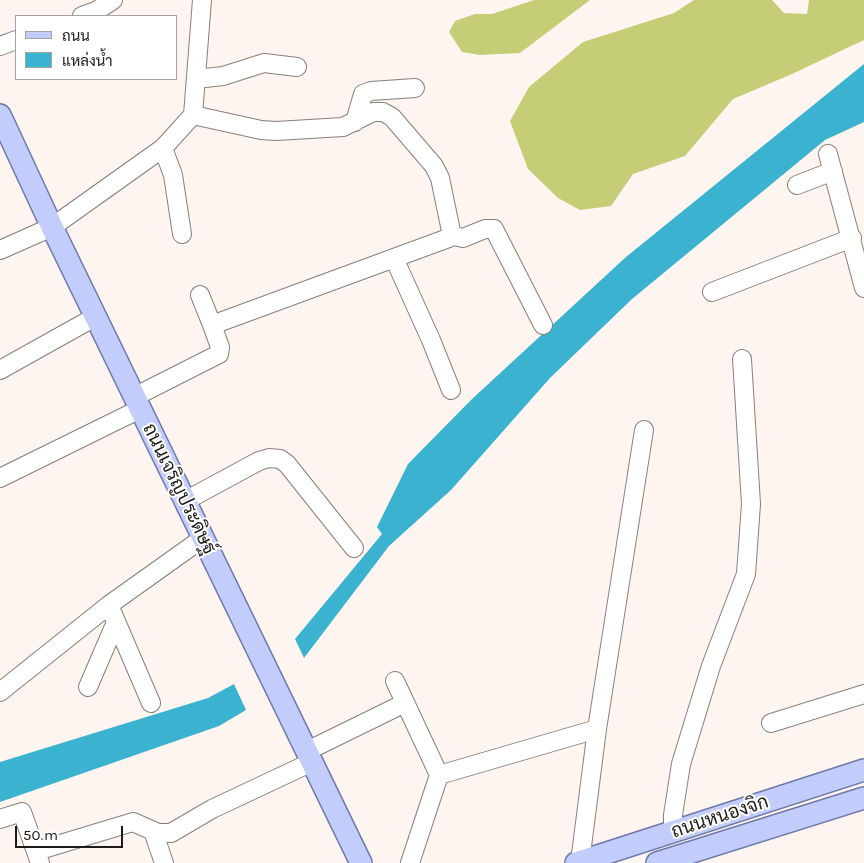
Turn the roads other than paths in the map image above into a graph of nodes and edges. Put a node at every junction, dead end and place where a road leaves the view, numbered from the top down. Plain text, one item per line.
1 (113, 0) edge
2 (202, 0) edge
3 (90, 9) edge
4 (15, 40) edge
5 (0, 46) edge
6 (297, 67) dead end
7 (196, 79) junction
8 (414, 88) dead end
9 (0, 115) edge
10 (193, 115) junction
11 (354, 122) junction
12 (163, 148) junction
13 (828, 154) dead end
14 (833, 171) junction
15 (797, 185) dead end
16 (52, 226) junction
17 (182, 234) dead end
18 (454, 236) junction
19 (857, 243) edge
20 (0, 250) edge
21 (394, 258) junction
22 (864, 288) edge
23 (712, 292) dead end
24 (200, 295) dead end
25 (95, 317) junction
26 (542, 325) dead end
27 (212, 326) junction
28 (742, 359) dead end
29 (5, 368) edge
30 (451, 390) dead end
31 (137, 403) junction
32 (644, 430) dead end
33 (0, 478) edge
34 (185, 501) junction
35 (203, 538) junction
36 (354, 548) dead end
37 (109, 605) junction
38 (116, 622) junction
39 (395, 681) dead end
40 (88, 688) dead end
41 (0, 692) edge
42 (864, 694) edge
43 (151, 703) dead end
44 (405, 703) junction
45 (770, 723) dead end
46 (597, 729) junction
47 (309, 757) junction
48 (864, 770) edge
49 (439, 775) junction
50 (864, 798) edge
51 (0, 819) edge
52 (153, 831) junction
53 (674, 832) junction
54 (39, 857) edge
55 (578, 862) edge
56 (164, 863) edge
57 (361, 863) edge
58 (410, 863) edge
59 (657, 863) edge

1 - 3 street
2 - 7 street
4 - 5 street
6 - 7 street
7 - 10 street
8 - 11 street
9 - 16 main road, ถนนเจริญประดิษฐ์
10 - 11 street
10 - 12 street
11 - 18 street
12 - 16 street
12 - 17 street
13 - 14 street
14 - 15 street
14 - 19 street
16 - 20 street
16 - 25 main road, ถนนเจริญประดิษฐ์
18 - 21 street
18 - 26 street
19 - 22 street
19 - 23 street
21 - 27 street
21 - 30 street
24 - 27 street
25 - 29 street
25 - 31 main road, ถนนเจริญประดิษฐ์
27 - 31 street
28 - 53 street
31 - 33 street
31 - 34 main road, ถนนเจริญประดิษฐ์
32 - 46 street
34 - 35 main road, ถนนเจริญประดิษฐ์
34 - 36 street
35 - 37 street
35 - 47 main road, ถนนเจริญประดิษฐ์
37 - 38 street
37 - 41 street
38 - 40 street
38 - 43 street
39 - 44 street
42 - 45 street
44 - 47 street
44 - 49 street
46 - 49 street
46 - 55 street
47 - 52 street
47 - 57 main road, ถนนเจริญประดิษฐ์
48 - 53 main road, ถนนหนองจิก
49 - 58 street
50 - 59 main road, ถนนหนองจิก
51 - 54 street
52 - 54 street
52 - 56 street
53 - 55 main road, ถนนหนองจิก

